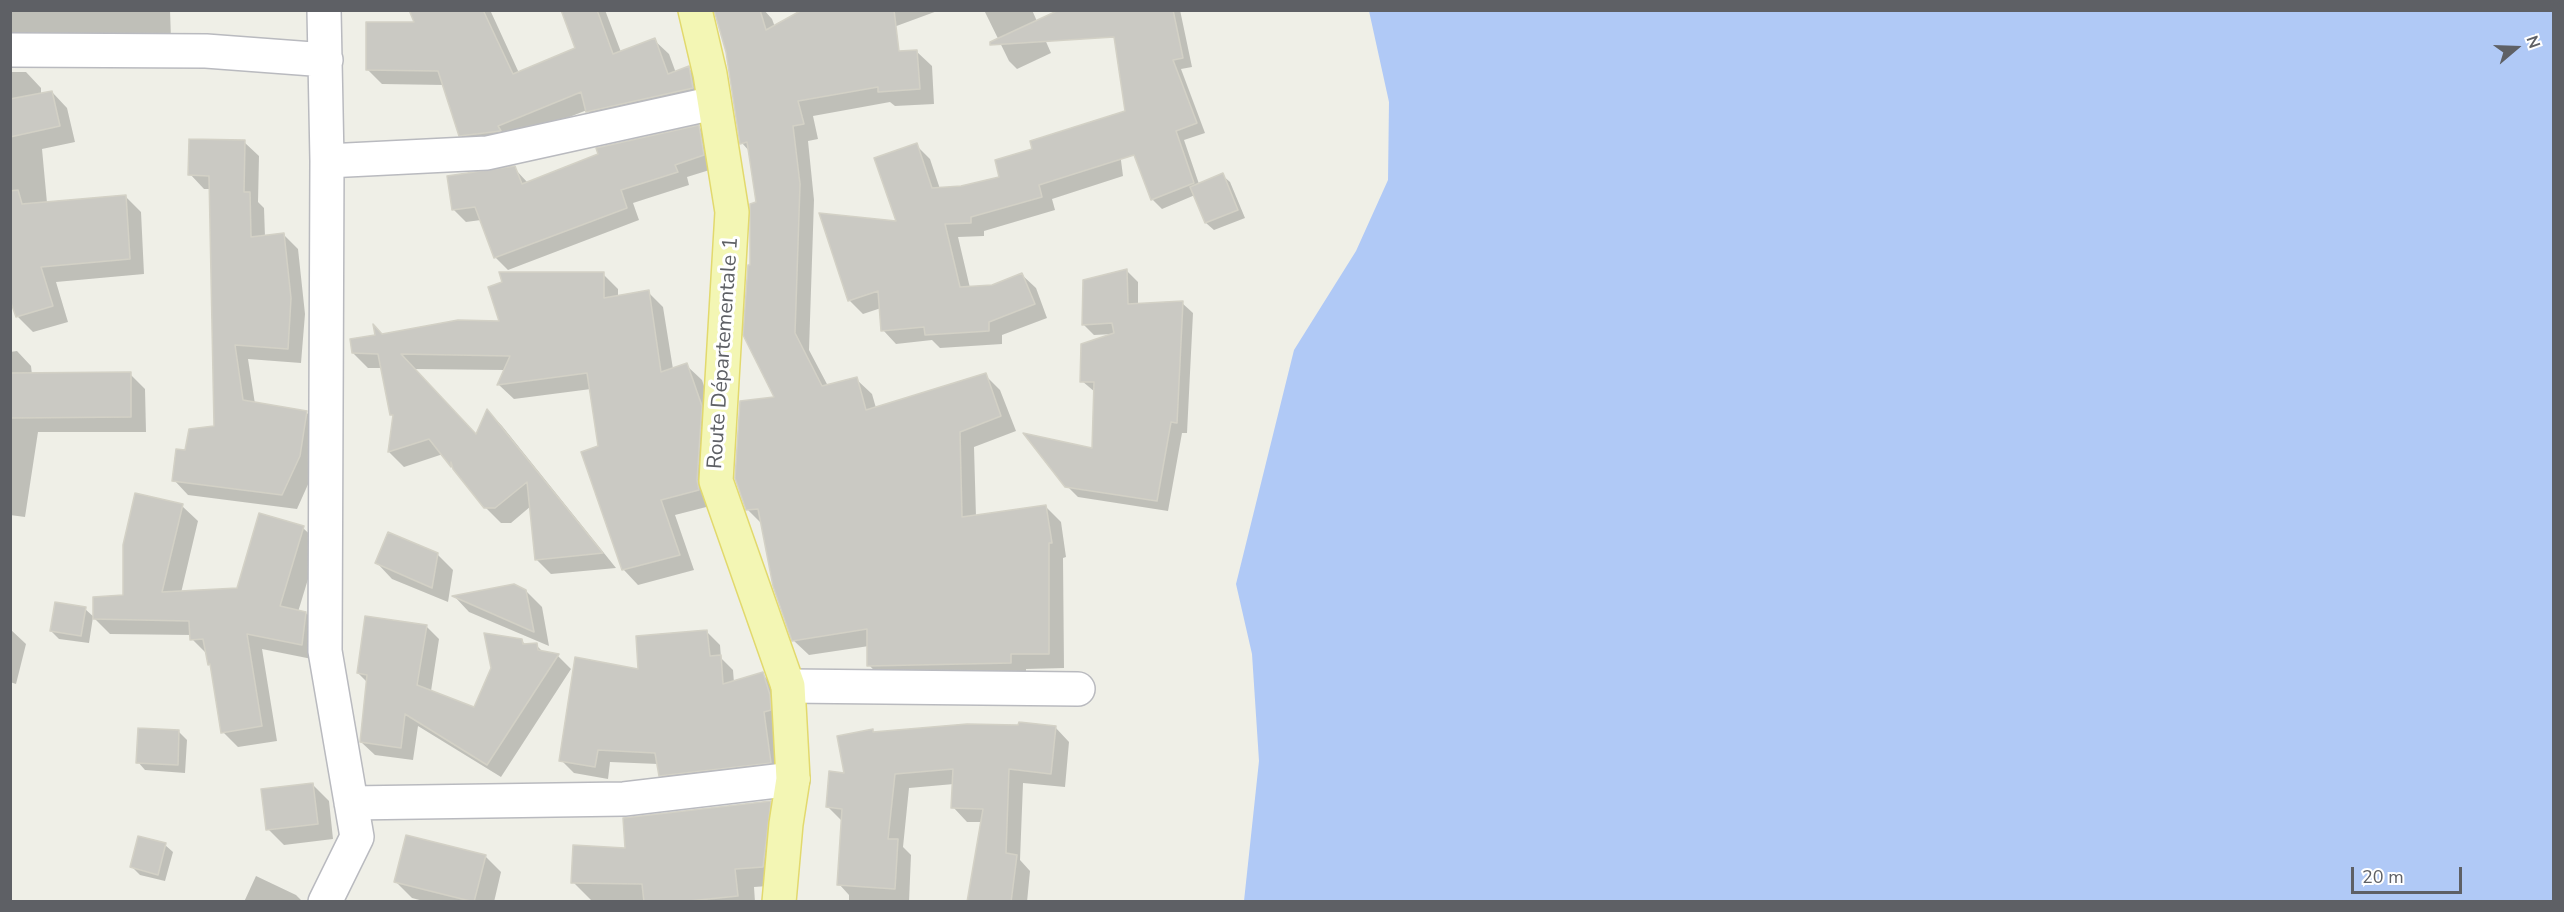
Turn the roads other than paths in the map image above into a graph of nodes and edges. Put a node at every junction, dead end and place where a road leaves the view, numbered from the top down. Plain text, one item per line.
1 (324, 10) edge
2 (696, 10) edge
3 (10, 50) edge
4 (326, 60) junction
5 (714, 103) junction
6 (327, 160) junction
7 (788, 686) junction
8 (1078, 689) dead end
9 (793, 779) junction
10 (351, 802) junction
11 (325, 902) edge
12 (779, 902) edge

1 - 4 street
2 - 5 main road, Route Départementale 1
3 - 4 street
4 - 6 street
5 - 6 street
5 - 7 main road, Route Départementale 1
6 - 10 street
7 - 8 street
7 - 9 main road, Route Départementale 1
9 - 10 street
9 - 12 main road, Route Départementale 1
10 - 11 street

